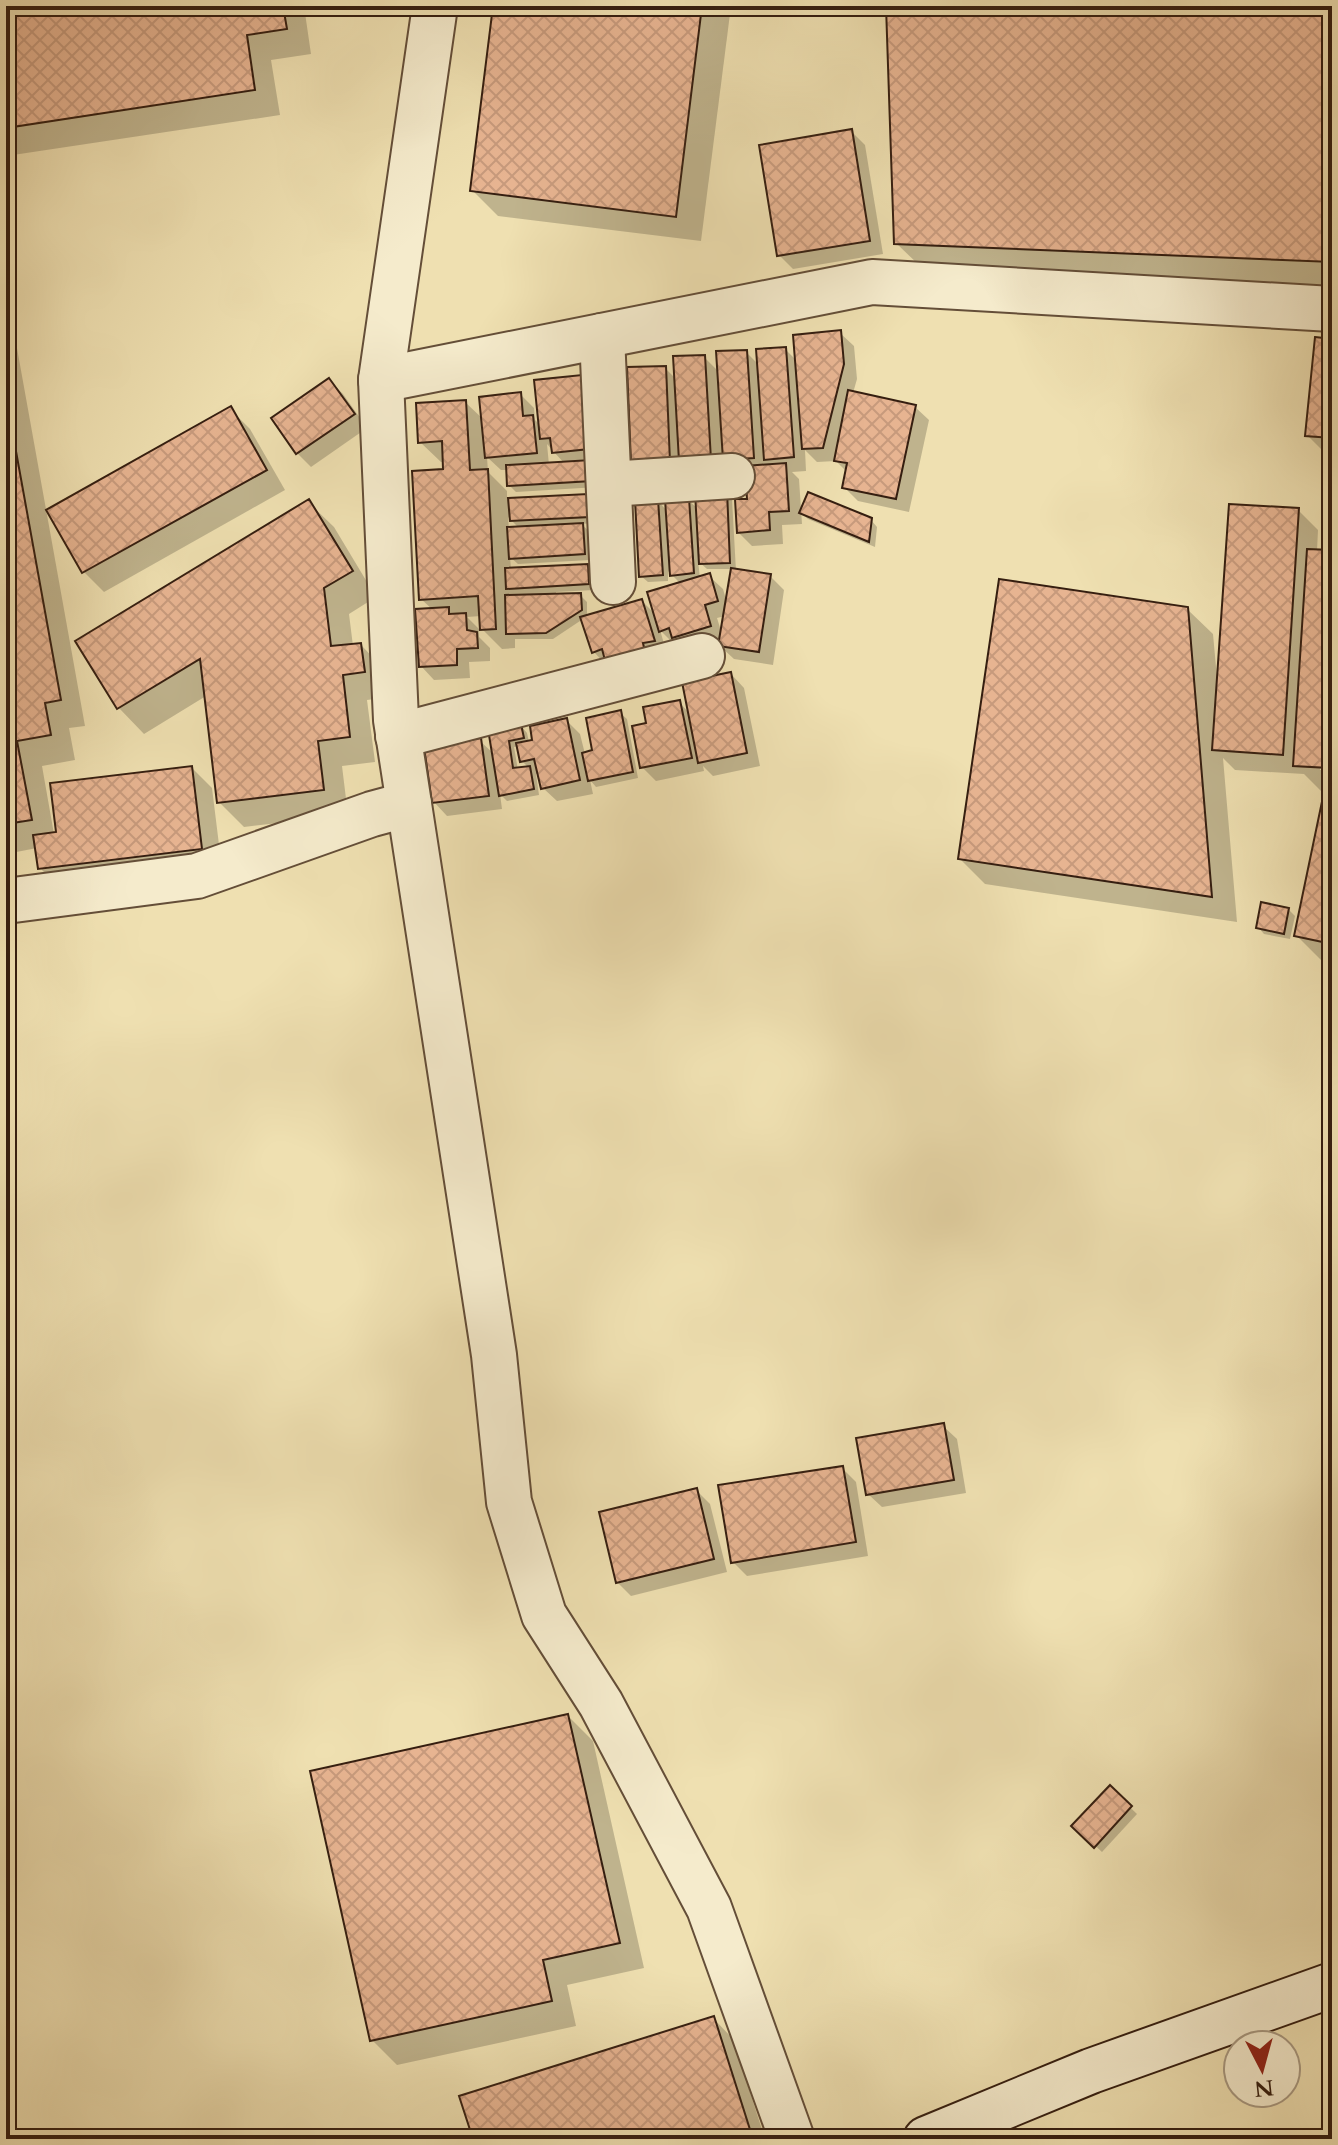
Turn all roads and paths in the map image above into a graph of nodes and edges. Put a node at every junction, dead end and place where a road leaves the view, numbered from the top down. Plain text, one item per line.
1 (435, 6) edge
2 (1332, 309) edge
3 (602, 336) junction
4 (381, 380) junction
5 (732, 476) dead end
6 (609, 484) junction
7 (613, 582) dead end
8 (702, 656) dead end
9 (398, 736) junction
10 (409, 804) junction
11 (6, 901) edge
12 (1332, 1985) edge
13 (792, 2139) edge
14 (926, 2139) edge

1 - 4 street
2 - 3 street
3 - 4 street
3 - 6 street
4 - 9 street
5 - 6 street
6 - 7 street
8 - 9 street
9 - 10 street
10 - 11 street
10 - 13 street
12 - 14 street

